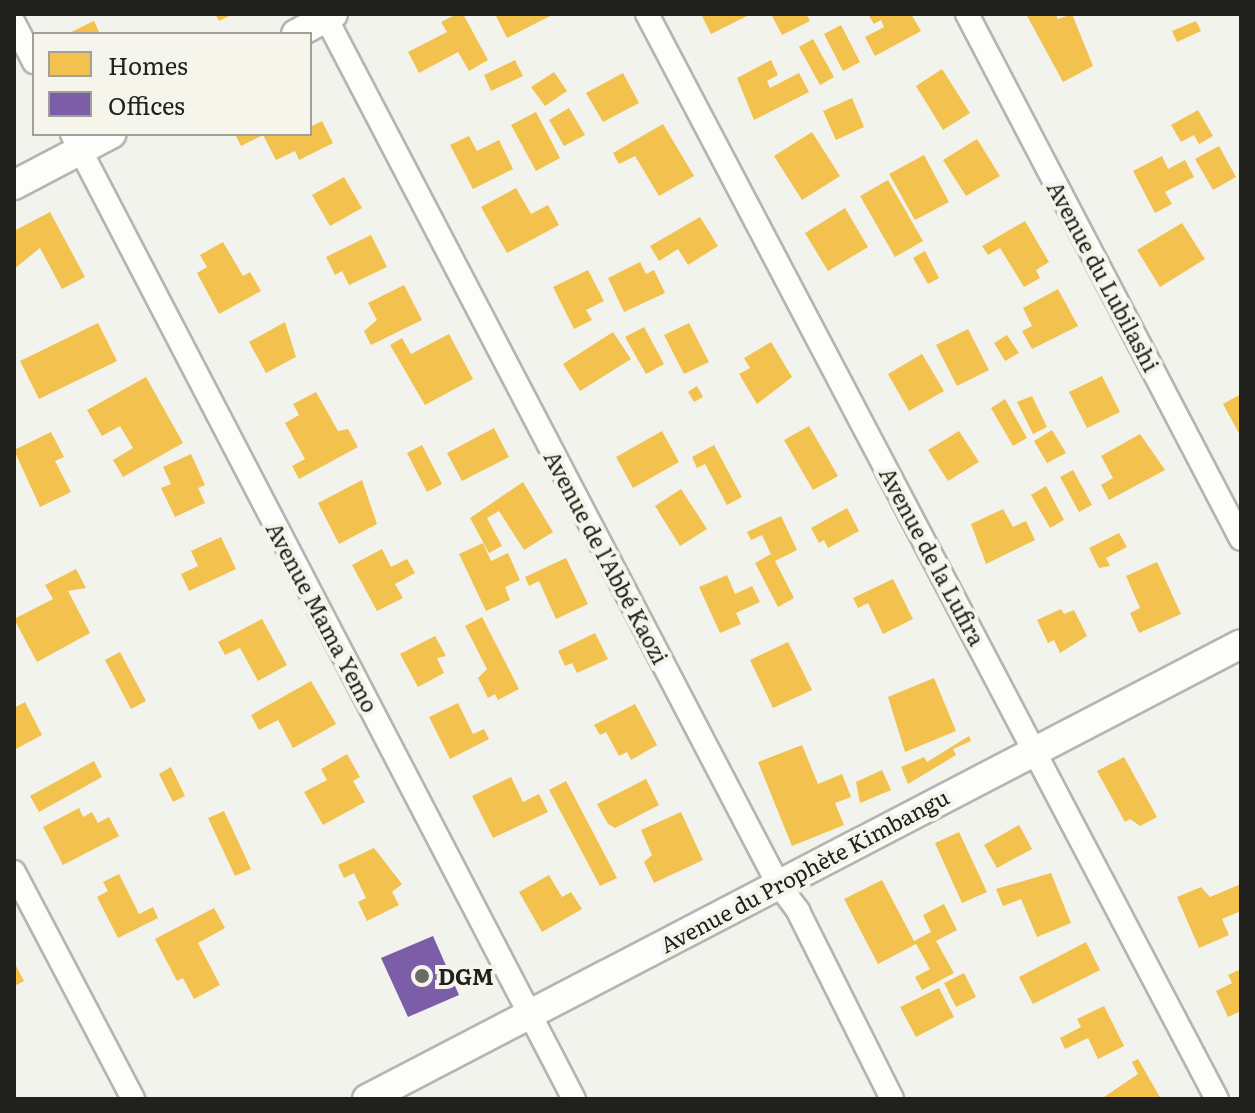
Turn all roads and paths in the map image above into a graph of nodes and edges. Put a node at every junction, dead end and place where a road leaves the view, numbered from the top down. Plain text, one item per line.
1 (647, 14) edge
2 (967, 14) edge
3 (328, 15) edge
4 (14, 23) edge
5 (299, 32) edge
6 (32, 58) edge
7 (102, 136) edge
8 (76, 142) edge
9 (14, 185) edge
10 (1241, 539) edge
11 (1241, 644) edge
12 (1035, 749) junction
13 (14, 872) edge
14 (778, 884) junction
15 (530, 1014) junction
16 (133, 1099) edge
17 (367, 1099) edge
18 (574, 1099) edge
19 (892, 1099) edge
20 (1217, 1099) edge

1 - 12 street, Avenue de la Lufira
2 - 10 street, Avenue du Lubilashi
3 - 5 street
3 - 14 street, Avenue de l'Abbé Kaozi
4 - 6 street
7 - 8 street
8 - 9 street
8 - 15 street, Avenue Mama Yemo
11 - 12 street, Avenue du Prophète Kimbangu
12 - 14 street, Avenue du Prophète Kimbangu
12 - 20 street, Avenue de la Lufira
13 - 16 street
14 - 15 street, Avenue du Prophète Kimbangu
14 - 19 street, Avenue de l'Abbé Kaozi
15 - 17 street, Avenue du Prophète Kimbangu
15 - 18 street, Avenue Mama Yemo

